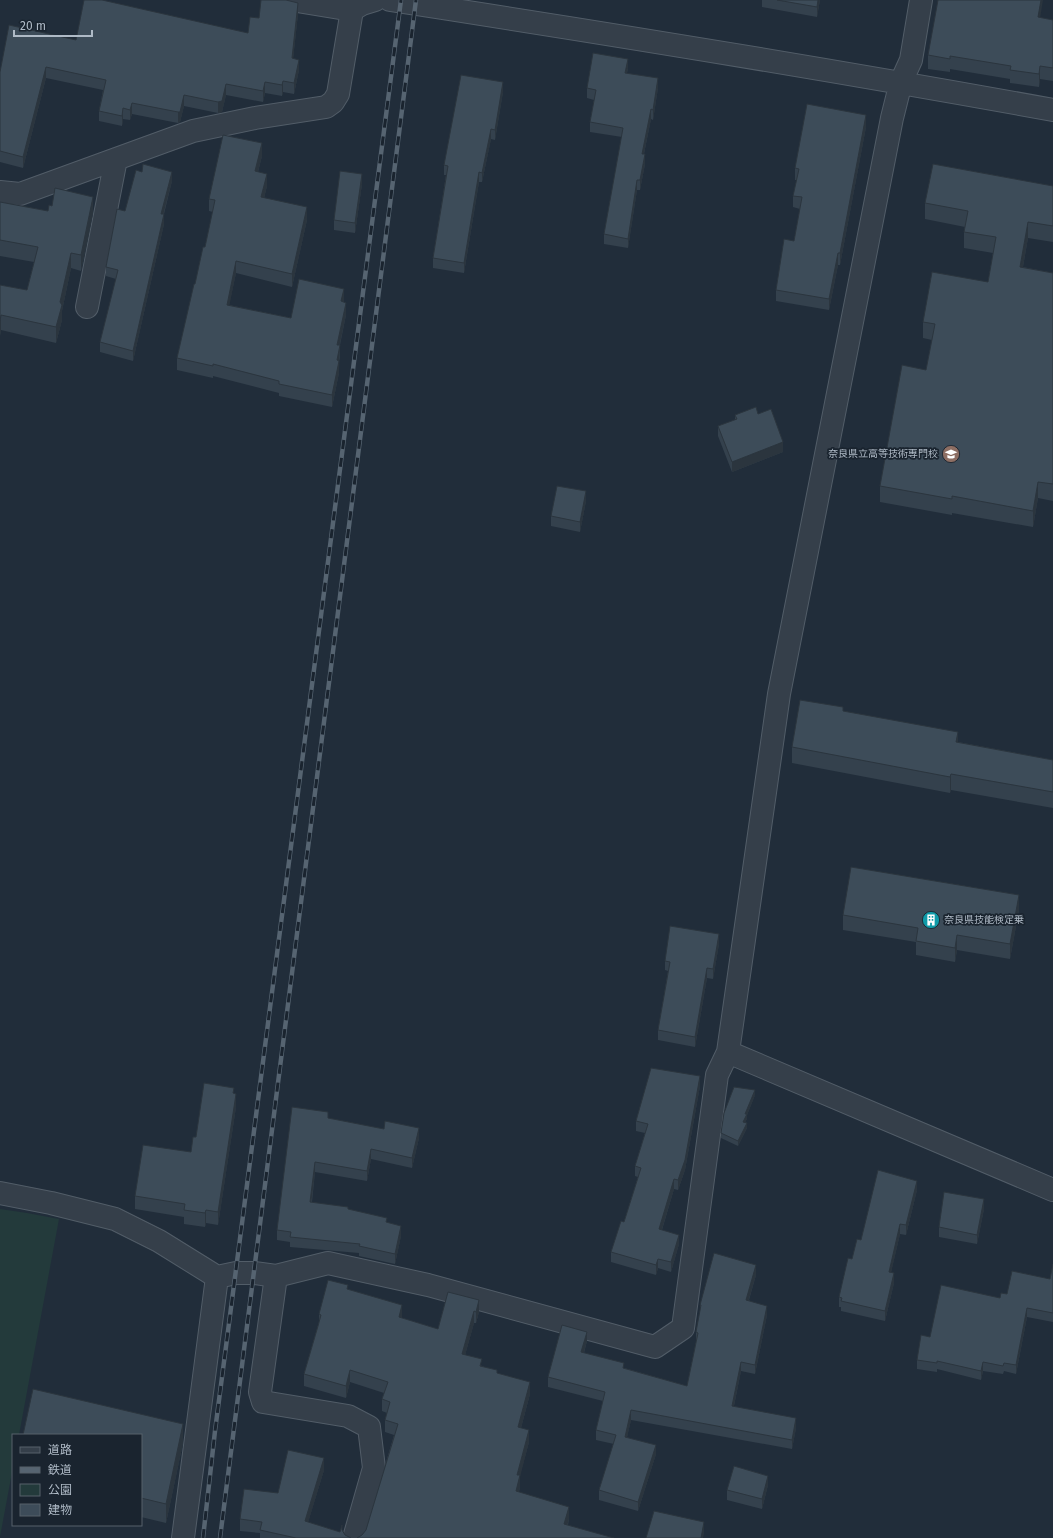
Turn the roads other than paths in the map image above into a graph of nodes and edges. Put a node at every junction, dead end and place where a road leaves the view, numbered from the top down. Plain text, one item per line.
1 (291, 0) edge
2 (390, 0) edge
3 (921, 0) edge
4 (362, 3) edge
5 (901, 82) junction
6 (1053, 110) edge
7 (116, 159) junction
8 (0, 192) edge
9 (87, 307) dead end
10 (728, 1052) junction
11 (1053, 1190) edge
12 (0, 1193) edge
13 (276, 1276) junction
14 (217, 1277) junction
15 (183, 1538) edge
16 (354, 1538) edge

1 - 4 street
2 - 5 street
3 - 5 street
4 - 7 street
5 - 6 street
5 - 10 street
7 - 8 street
7 - 9 street
10 - 11 street
10 - 13 street
12 - 14 street
13 - 14 street
13 - 16 street
14 - 15 street

